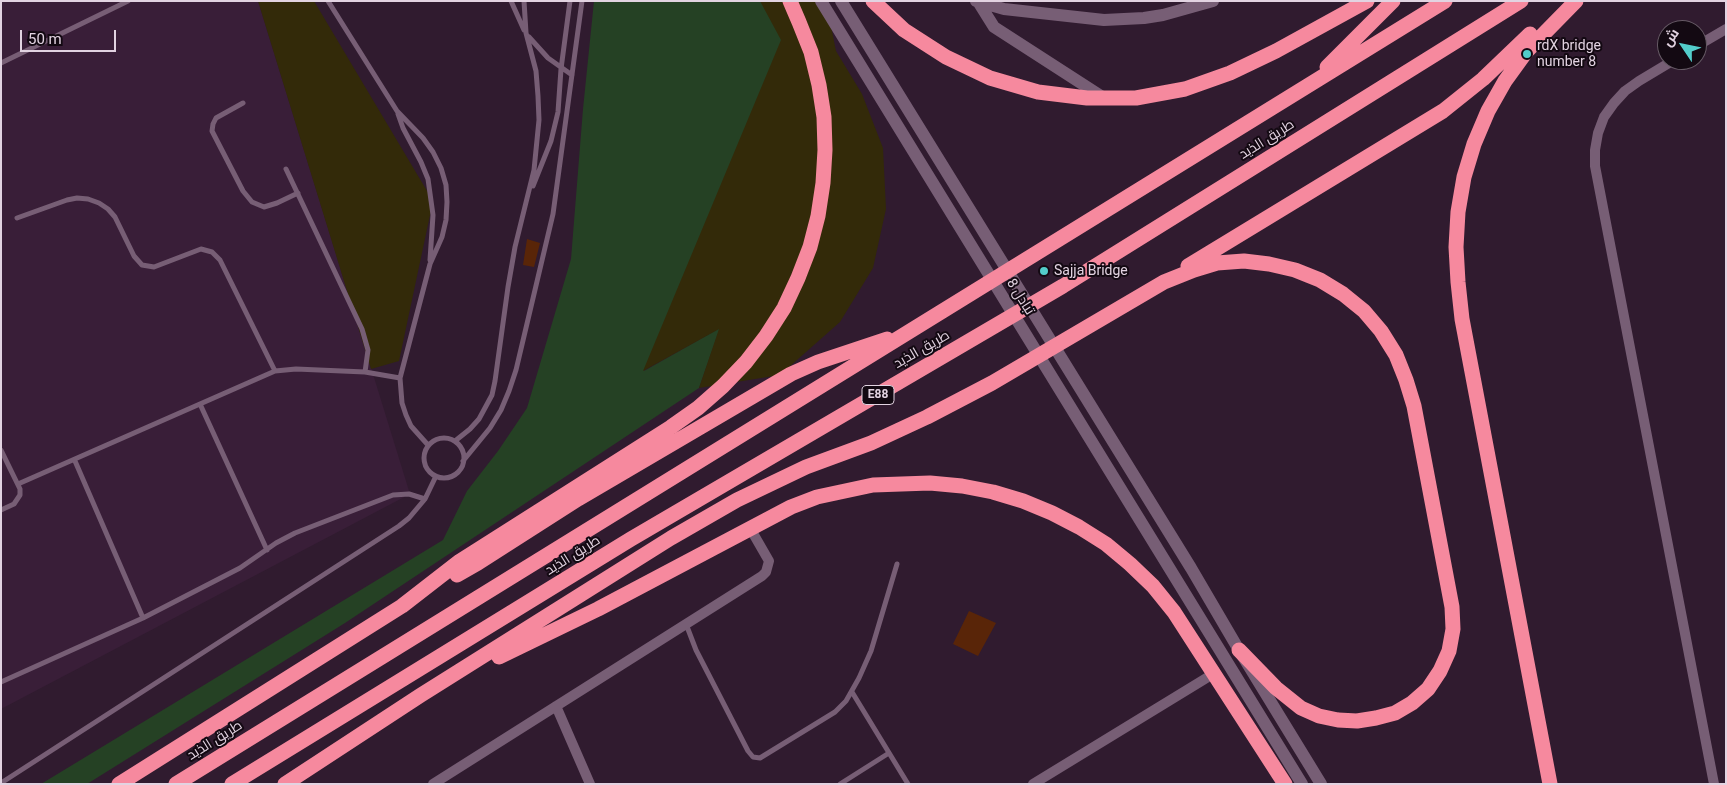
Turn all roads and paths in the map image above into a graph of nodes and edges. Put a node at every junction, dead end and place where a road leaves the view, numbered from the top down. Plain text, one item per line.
1 (128, 1) edge
2 (328, 1) edge
3 (511, 1) edge
4 (524, 1) edge
5 (570, 1) edge
6 (582, 1) edge
7 (790, 1) edge
8 (821, 1) edge
9 (841, 1) edge
10 (873, 1) edge
11 (1213, 1) edge
12 (1367, 1) edge
13 (1394, 1) edge
14 (1446, 1) edge
15 (1521, 1) edge
16 (1565, 1) edge
17 (1576, 1) edge
18 (979, 2) edge
19 (1726, 29) edge
20 (526, 33) junction
21 (1707, 40) edge
22 (1, 63) edge
23 (561, 69) junction
24 (1657, 70) edge
25 (572, 76) junction
26 (1311, 84) junction
27 (1104, 98) junction
28 (243, 103) dead end
29 (397, 111) junction
30 (286, 169) dead end
31 (298, 193) junction
32 (529, 194) junction
33 (17, 218) dead end
34 (430, 264) junction
35 (1164, 282) junction
36 (910, 332) junction
37 (275, 371) junction
38 (365, 372) junction
39 (400, 378) junction
40 (200, 404) junction
41 (455, 441) junction
42 (428, 445) junction
43 (1, 450) edge
44 (74, 460) junction
45 (463, 461) junction
46 (436, 476) junction
47 (18, 484) junction
48 (425, 499) junction
49 (1, 510) edge
50 (750, 528) junction
51 (267, 550) junction
52 (897, 564) dead end
53 (402, 606) junction
54 (144, 618) junction
55 (686, 624) junction
56 (1239, 650) junction
57 (1214, 674) junction
58 (1, 682) edge
59 (852, 692) junction
60 (421, 695) junction
61 (556, 706) junction
62 (889, 752) junction
63 (1047, 780) edge
64 (289, 782) edge
65 (1, 783) edge
66 (119, 784) edge
67 (176, 784) edge
68 (232, 784) edge
69 (433, 784) edge
70 (590, 784) edge
71 (840, 784) edge
72 (908, 784) edge
73 (1032, 784) edge
74 (1285, 784) edge
75 (1302, 784) edge
76 (1321, 784) edge
77 (1550, 784) edge
78 (1714, 784) edge

1 - 22 lane
2 - 29 lane
3 - 20 lane
4 - 20 lane
5 - 23 lane
6 - 25 lane
7 - 53 highway
8 - 75 main road, تبادل 8
9 - 56 main road
10 - 27 highway
11 - 18 main road
12 - 27 highway
13 - 26 highway
14 - 26 highway, طريق الذيد
15 - 68 highway, طريق الذيد / E88
16 - 35 highway
17 - 77 highway
18 - 27 main road
19 - 21 street
20 - 23 lane
20 - 32 lane
23 - 25 lane
23 - 32 lane
24 - 78 street
25 - 45 lane
26 - 36 highway, طريق الذيد
28 - 31 lane
29 - 34 lane
29 - 34 lane
30 - 31 lane
31 - 38 lane
32 - 41 lane
33 - 37 lane
34 - 39 lane
35 - 56 highway
35 - 60 highway
36 - 53 highway
36 - 67 highway, طريق الذيد
37 - 38 lane
37 - 40 lane
38 - 39 lane
39 - 42 lane
40 - 44 lane
40 - 51 lane
41 - 42 lane
41 - 45 lane
42 - 46 lane
43 - 47 lane
44 - 47 lane
44 - 54 lane
45 - 46 lane
46 - 48 lane
47 - 49 lane
48 - 51 lane
48 - 65 lane
50 - 55 street
50 - 57 highway
50 - 60 highway
51 - 54 lane
52 - 59 lane
53 - 66 highway
54 - 58 lane
55 - 59 lane
55 - 61 street
56 - 76 main road
57 - 63 street
57 - 74 highway
59 - 62 lane
60 - 64 highway
61 - 69 street
61 - 70 street
62 - 71 lane
62 - 72 lane
63 - 73 street

